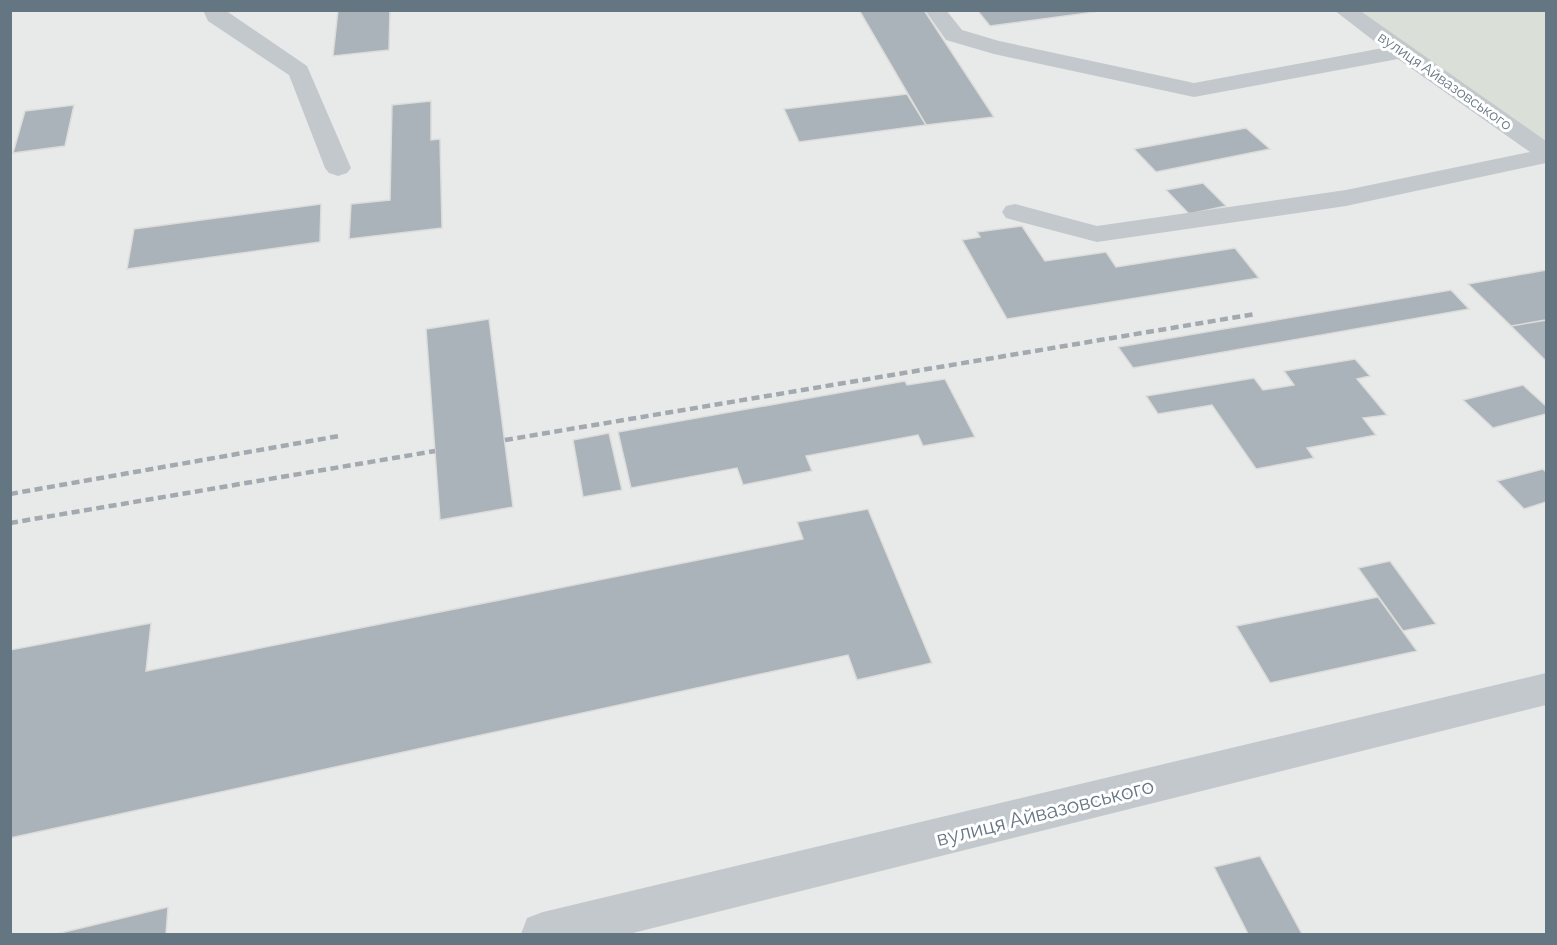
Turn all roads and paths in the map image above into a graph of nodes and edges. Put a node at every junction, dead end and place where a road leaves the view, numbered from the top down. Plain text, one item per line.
1 (214, 10) edge
2 (935, 10) edge
3 (1344, 10) edge
4 (1403, 51) junction
5 (1546, 154) edge
6 (338, 168) dead end
7 (1015, 212) dead end
8 (1546, 689) edge
9 (543, 934) edge

1 - 6 lane
2 - 4 lane
3 - 4 lane, вулиця Айвазовського
4 - 5 lane, вулиця Айвазовського
5 - 7 lane
8 - 9 lane, вулиця Айвазовського

